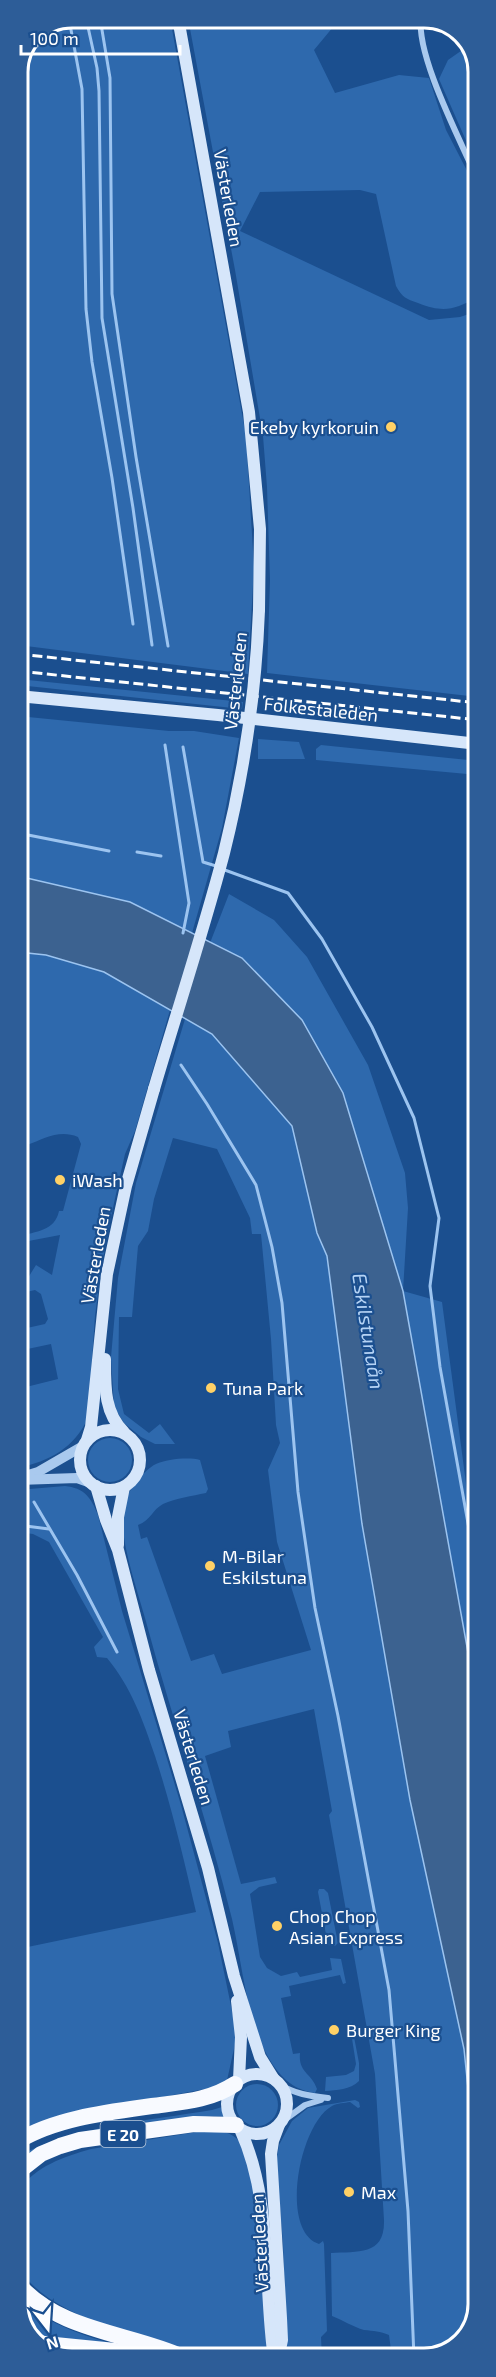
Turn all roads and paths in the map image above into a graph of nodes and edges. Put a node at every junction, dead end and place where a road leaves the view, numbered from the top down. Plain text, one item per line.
1 (180, 28) edge
2 (421, 29) edge
3 (467, 157) edge
4 (28, 697) edge
5 (467, 743) edge
6 (102, 1335) junction
7 (125, 1433) junction
8 (85, 1443) junction
9 (29, 1475) edge
10 (29, 1479) edge
11 (94, 1485) junction
12 (124, 1487) junction
13 (118, 1550) junction
14 (234, 1976) junction
15 (276, 2081) junction
16 (237, 2082) junction
17 (281, 2123) junction
18 (238, 2127) junction
19 (29, 2136) edge
20 (29, 2163) edge
21 (29, 2294) edge
22 (56, 2345) edge
23 (86, 2348) edge
24 (162, 2348) edge
25 (275, 2348) edge
26 (279, 2348) edge

1 - 6 main road, Västerleden, bridge
2 - 3 street
4 - 5 main road, Folkestaleden
6 - 7 main road, Västerleden
6 - 8 main road, Västerleden
7 - 8 main road
7 - 12 main road
8 - 9 street
8 - 11 main road
10 - 11 street
11 - 12 main road
11 - 13 main road, Västerleden
12 - 13 main road, Västerleden
13 - 14 main road, Västerleden
14 - 15 main road, Västerleden
14 - 16 main road, Västerleden
15 - 16 main road
15 - 17 main road
15 - 17 street
16 - 18 main road
16 - 19 highway, E 20
17 - 18 main road
17 - 26 main road, Västerleden
18 - 20 highway, E 20
18 - 25 main road, Västerleden
21 - 24 highway
22 - 23 highway

